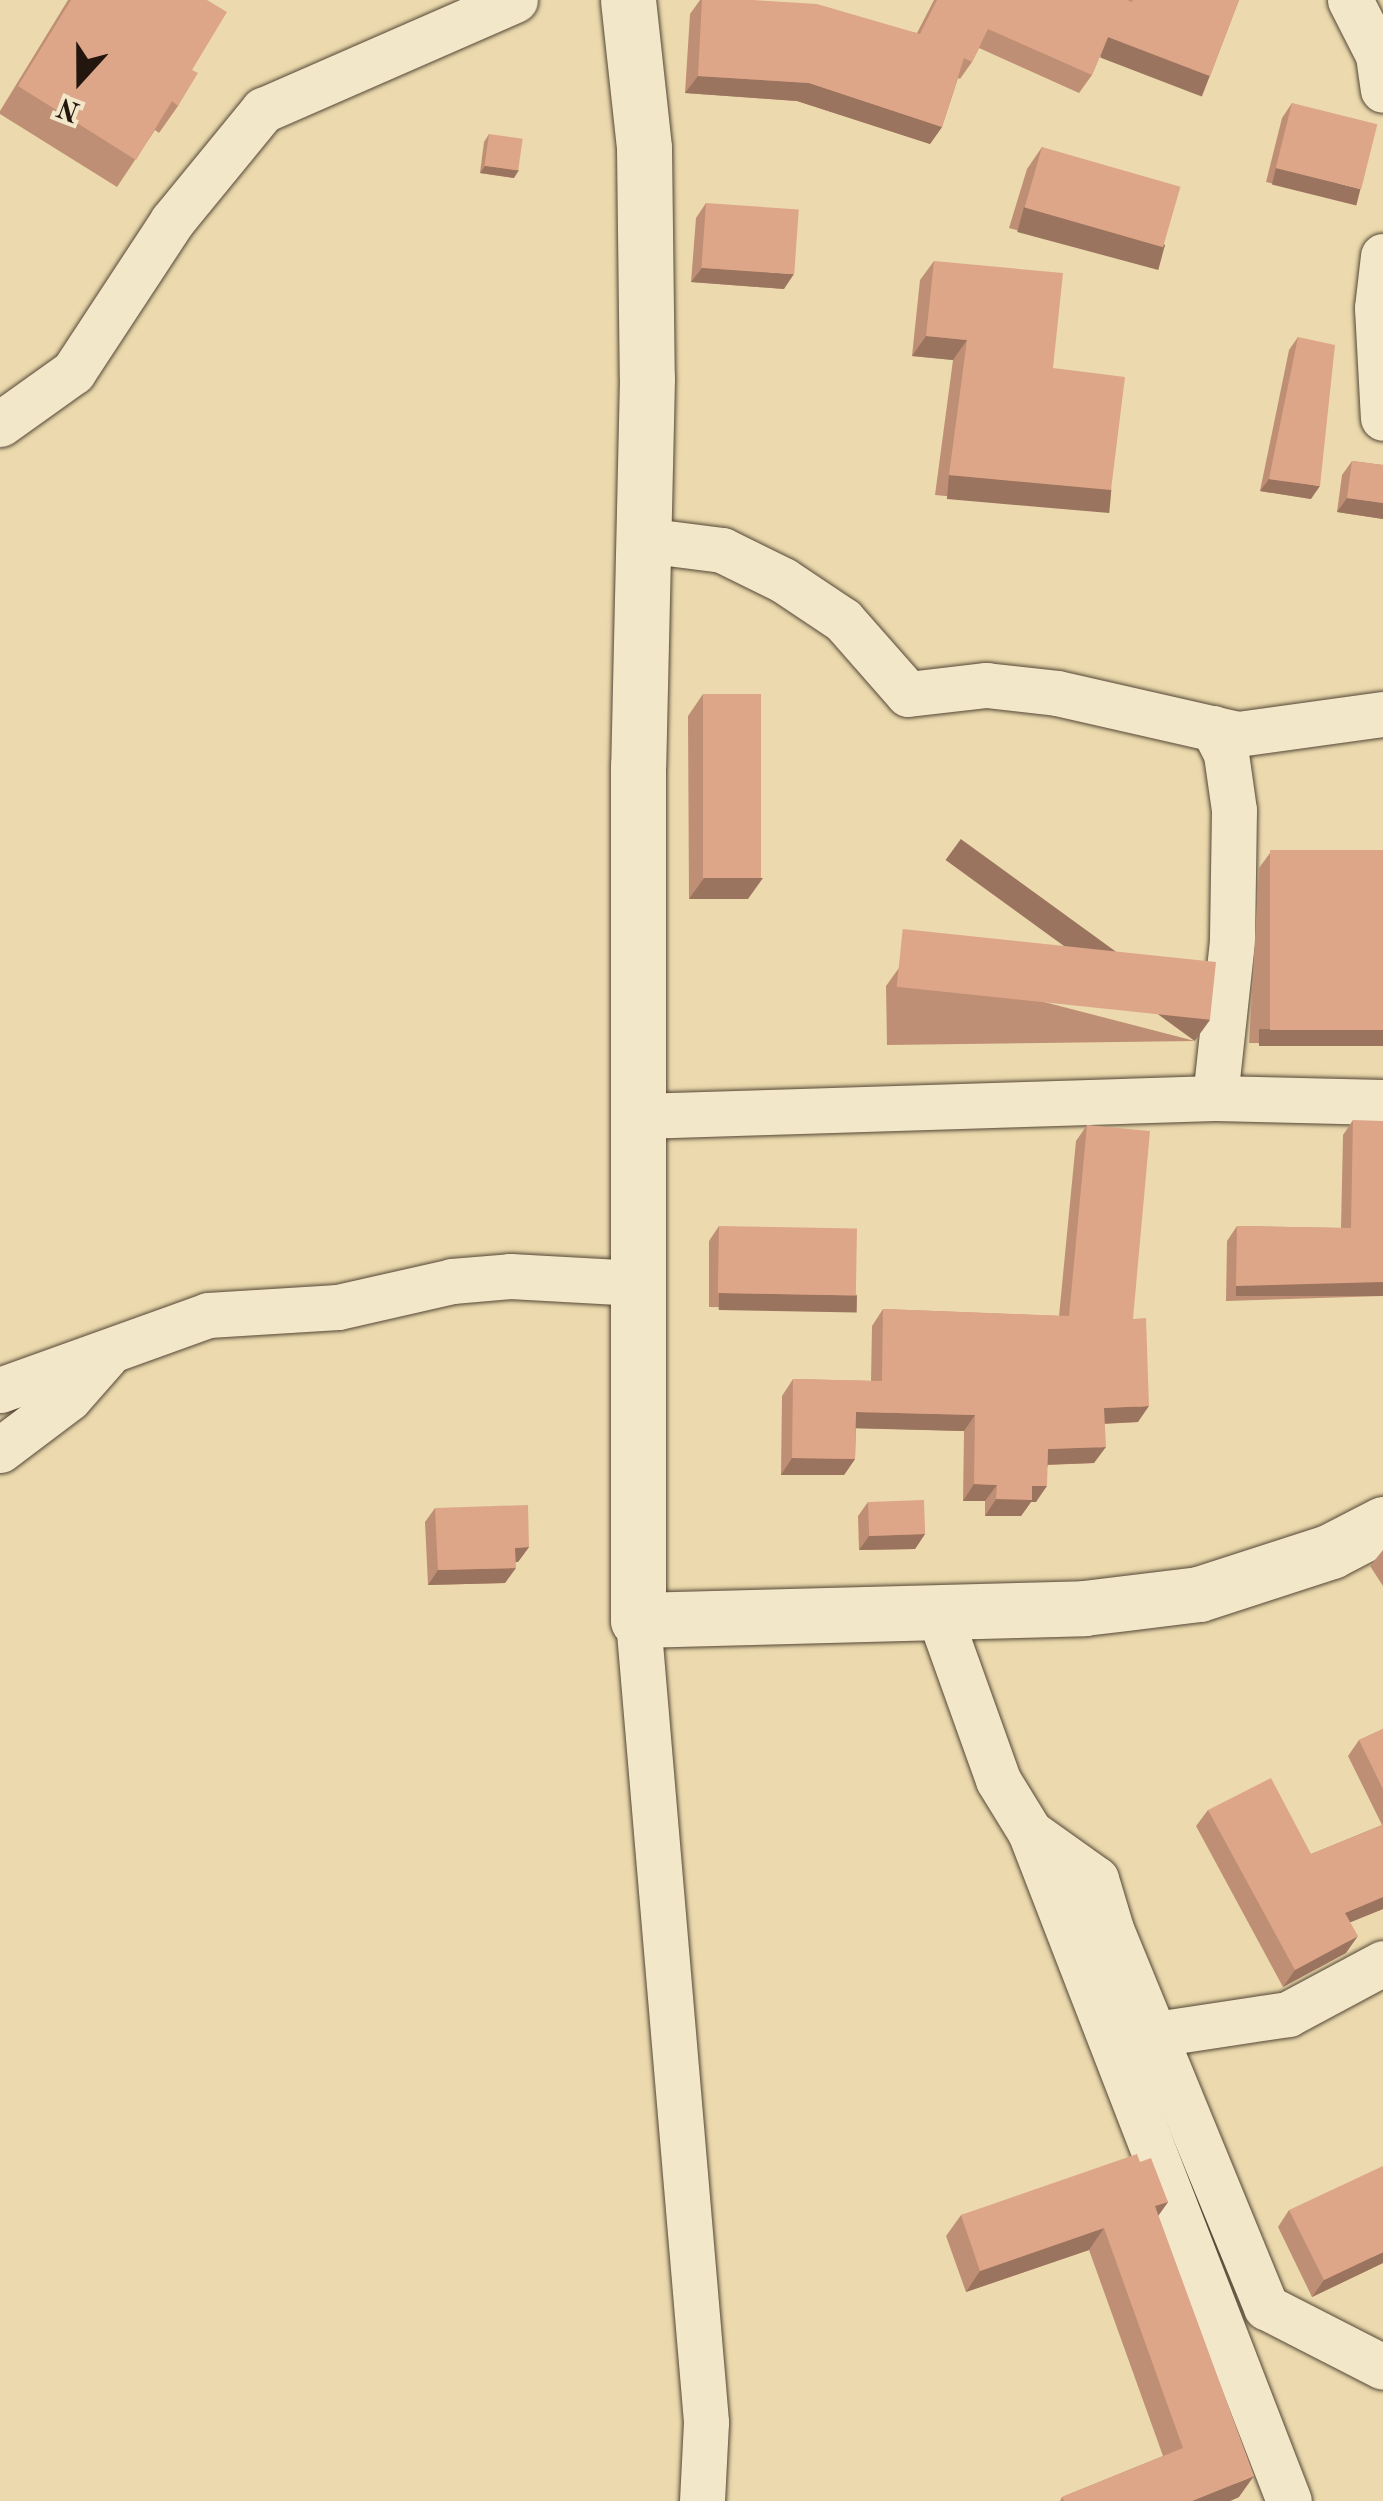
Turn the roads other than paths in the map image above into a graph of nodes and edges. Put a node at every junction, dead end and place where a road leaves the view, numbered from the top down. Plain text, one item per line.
1 (515, 0) edge
2 (628, 0) edge
3 (1350, 0) edge
4 (1371, 0) edge
5 (1383, 4) edge
6 (1383, 90) edge
7 (1383, 256) edge
8 (1383, 418) edge
9 (0, 424) edge
10 (644, 540) junction
11 (1383, 714) edge
12 (1213, 728) junction
13 (1215, 1098) junction
14 (1383, 1102) edge
15 (640, 1116) junction
16 (637, 1282) junction
17 (112, 1348) junction
18 (0, 1390) edge
19 (0, 1450) edge
20 (1383, 1524) edge
21 (938, 1612) junction
22 (638, 1620) junction
23 (1030, 1832) junction
24 (1383, 1963) edge
25 (1156, 2034) junction
26 (1383, 2367) edge
27 (702, 2501) edge
28 (1288, 2501) edge

1 - 9 street
2 - 10 street
3 - 6 street
4 - 5 street
7 - 8 street
10 - 12 street
10 - 15 street
11 - 12 street
12 - 13 street
13 - 14 street
13 - 15 street
15 - 16 street
16 - 17 street
16 - 22 street
17 - 18 street
17 - 19 street
20 - 21 street
21 - 22 street
21 - 23 street
22 - 27 street
23 - 25 street
23 - 28 street
24 - 25 street
25 - 26 street

